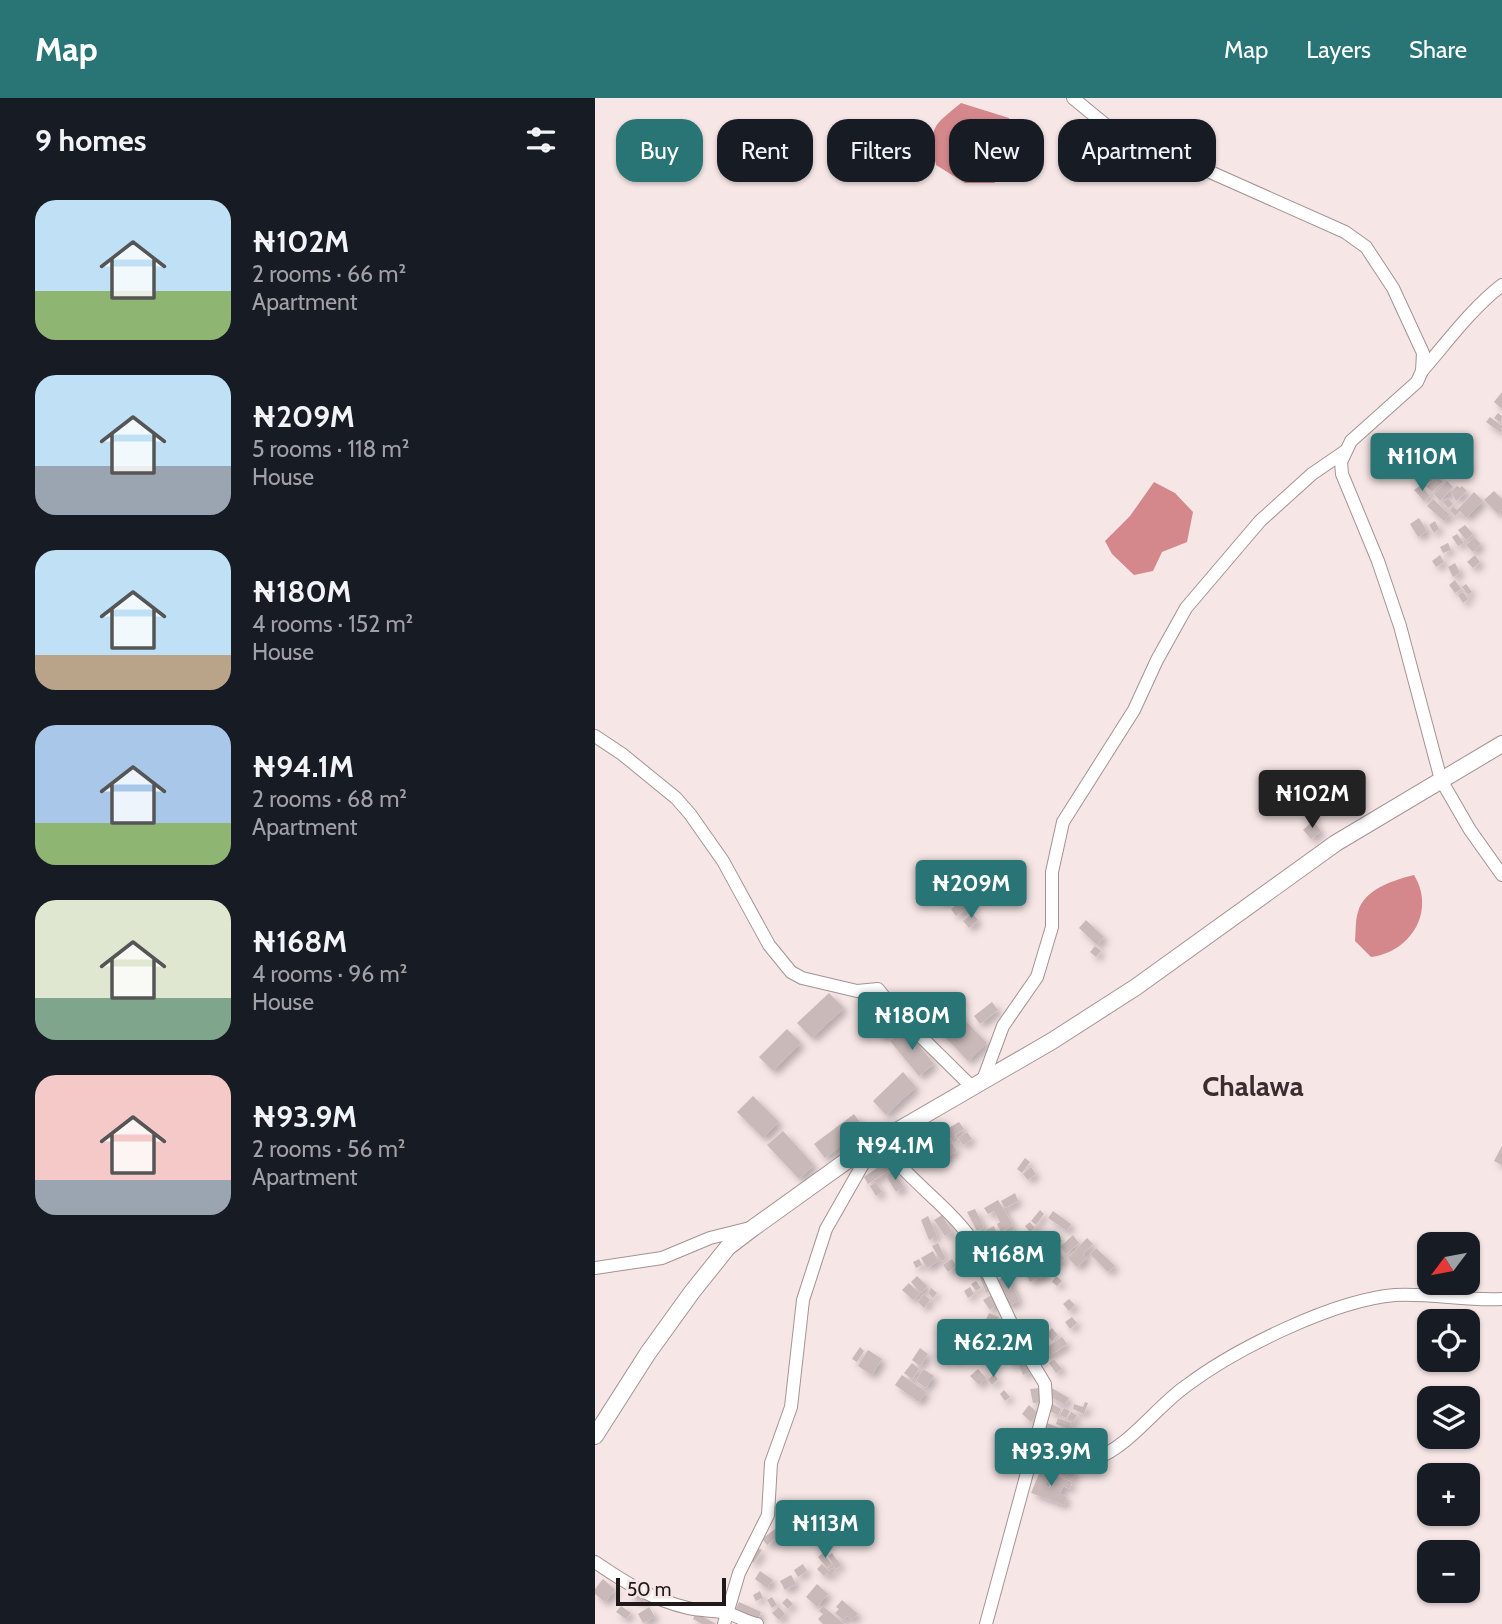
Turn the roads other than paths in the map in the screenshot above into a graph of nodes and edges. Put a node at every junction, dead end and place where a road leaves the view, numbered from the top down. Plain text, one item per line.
1 (1073, 98) edge
2 (1502, 285) edge
3 (1422, 371) junction
4 (1344, 452) junction
5 (595, 736) edge
6 (1502, 744) edge
7 (1441, 780) junction
8 (1502, 875) edge
9 (978, 1084) junction
10 (878, 1141) junction
11 (753, 1228) junction
12 (595, 1268) edge
13 (1502, 1299) edge
14 (595, 1436) edge
15 (1037, 1438) junction
16 (595, 1562) edge
17 (726, 1619) edge
18 (757, 1624) edge
19 (986, 1624) edge

1 - 3 street
2 - 3 street
3 - 4 street
4 - 7 street
4 - 9 street
5 - 9 street
6 - 7 street
7 - 8 street
7 - 9 street
9 - 10 street
10 - 11 street
10 - 15 street
10 - 17 street
11 - 12 street
11 - 14 street
13 - 15 street
15 - 19 street
16 - 17 street
17 - 18 street

